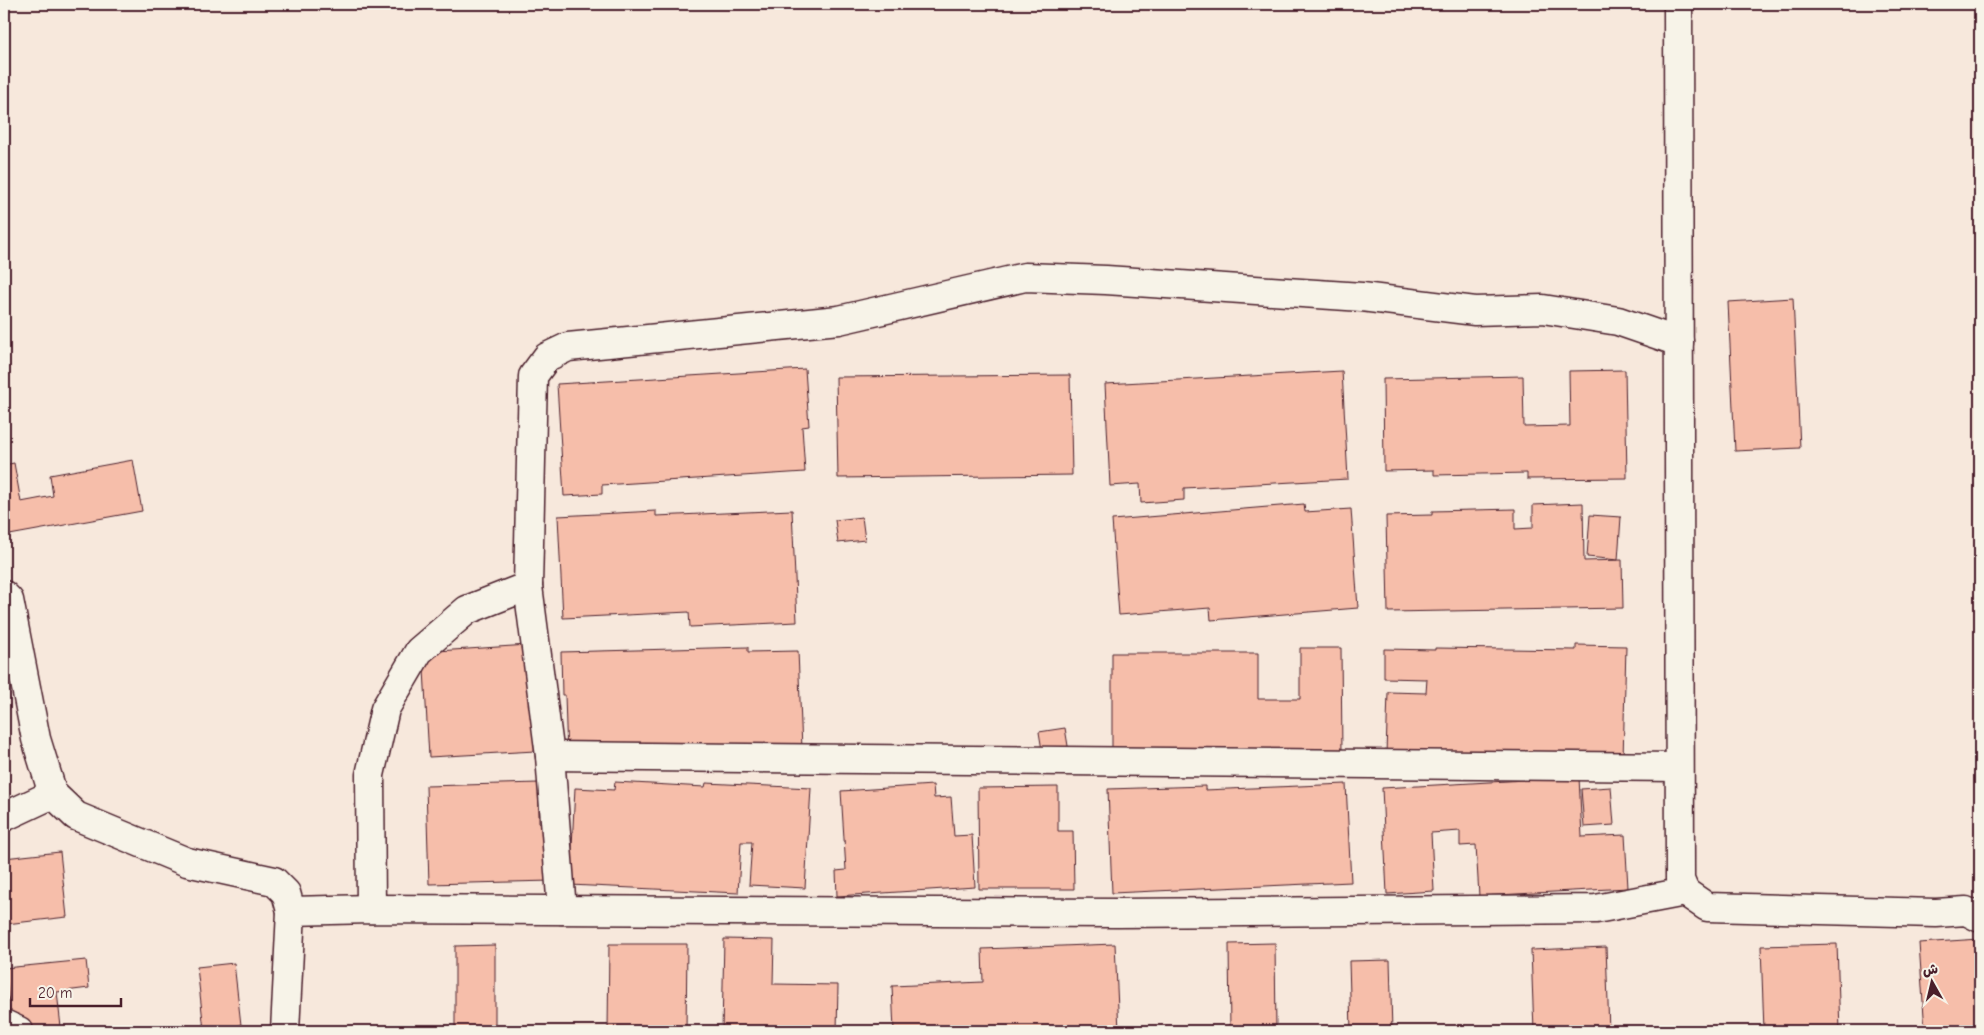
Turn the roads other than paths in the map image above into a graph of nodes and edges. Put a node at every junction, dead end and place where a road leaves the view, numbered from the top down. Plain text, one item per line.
1 (1678, 4) edge
2 (1678, 342) junction
3 (528, 586) junction
4 (4, 595) edge
5 (550, 756) junction
6 (1679, 767) junction
7 (53, 794) junction
8 (4, 817) edge
9 (1685, 892) junction
10 (371, 909) junction
11 (562, 910) junction
12 (291, 912) junction
13 (1980, 918) edge
14 (4, 1024) edge
15 (19, 1031) edge
16 (285, 1031) edge

1 - 2 street
2 - 3 street
2 - 6 street
3 - 5 street
3 - 10 street
4 - 7 street
5 - 6 street
5 - 11 street
6 - 9 street
7 - 8 street
7 - 12 street
9 - 11 street
9 - 13 street
10 - 11 street
10 - 12 street
12 - 16 street
14 - 15 street

